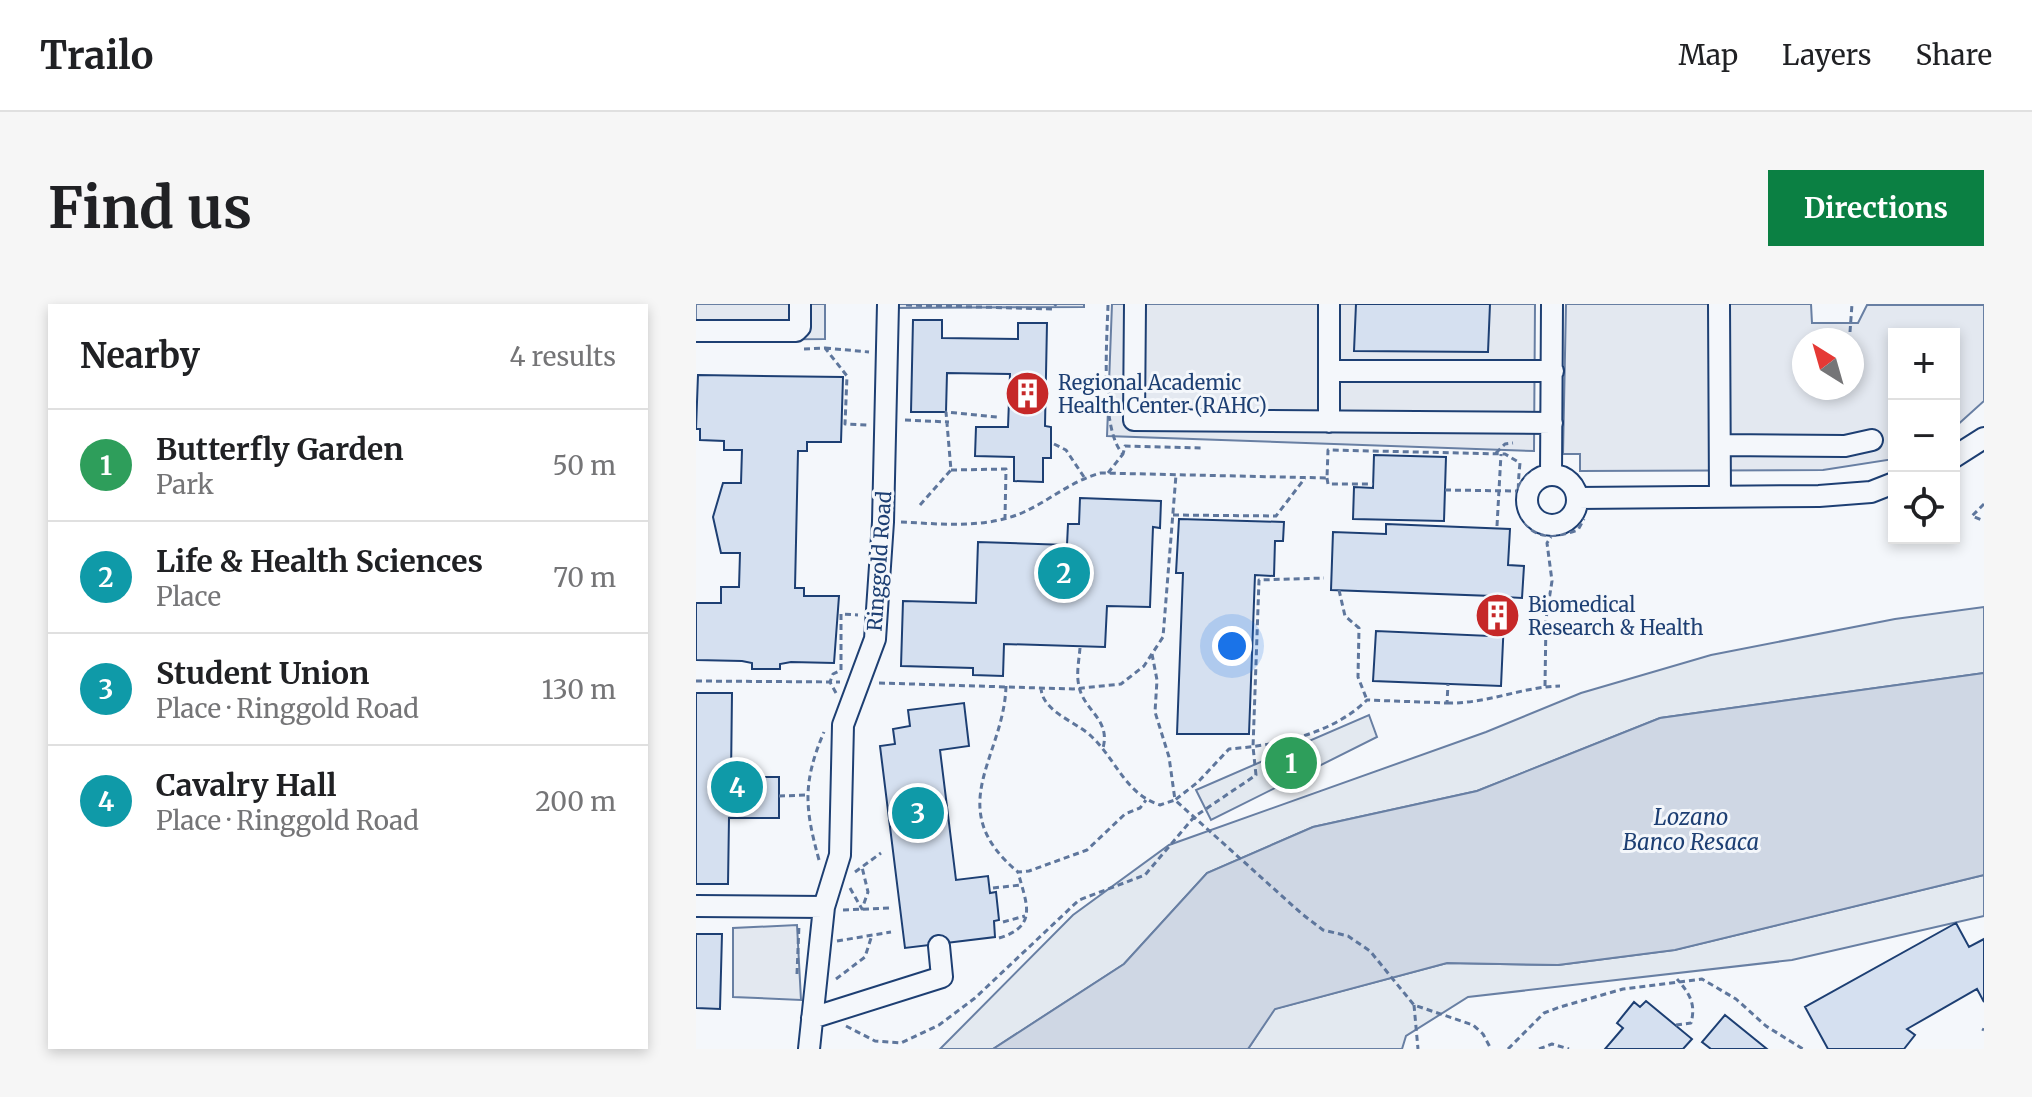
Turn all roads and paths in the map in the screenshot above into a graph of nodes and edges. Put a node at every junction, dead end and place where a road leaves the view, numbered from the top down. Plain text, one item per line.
1 (800, 304) edge
2 (888, 304) edge
3 (1135, 304) edge
4 (1329, 304) edge
5 (1552, 304) edge
6 (1719, 304) edge
7 (1852, 304) edge
8 (1850, 328) edge
9 (696, 331) edge
10 (825, 348) junction
11 (796, 349) dead end
12 (869, 352) dead end
13 (1329, 371) junction
14 (1553, 371) junction
15 (997, 417) dead end
16 (897, 420) dead end
17 (949, 422) junction
18 (1329, 422) junction
19 (1552, 423) junction
20 (867, 425) dead end
21 (1984, 438) edge
22 (1872, 440) dead end
23 (1515, 443) dead end
24 (1054, 444) dead end
25 (1721, 445) junction
26 (1960, 453) edge
27 (1123, 454) dead end
28 (1495, 454) junction
29 (1501, 454) junction
30 (951, 470) junction
31 (1546, 471) junction
32 (1108, 473) junction
33 (1176, 475) junction
34 (1084, 477) junction
35 (1305, 478) junction
36 (1327, 478) junction
37 (1373, 484) dead end
38 (1888, 485) edge
39 (1517, 488) junction
40 (1445, 490) dead end
41 (1500, 491) junction
42 (1720, 496) junction
43 (1577, 498) junction
44 (1984, 504) edge
45 (920, 505) dead end
46 (1173, 515) junction
47 (1005, 518) junction
48 (1584, 519) dead end
49 (1984, 521) edge
50 (894, 522) dead end
51 (1497, 526) dead end
52 (1552, 536) junction
53 (1324, 578) dead end
54 (1339, 590) dead end
55 (862, 615) dead end
56 (1080, 648) dead end
57 (1152, 654) junction
58 (841, 670) junction
59 (848, 671) dead end
60 (696, 681) edge
61 (875, 683) dead end
62 (1448, 684) dead end
63 (1006, 686) junction
64 (1545, 686) junction
65 (1560, 686) dead end
66 (1041, 687) junction
67 (1079, 688) junction
68 (1367, 700) junction
69 (1447, 703) junction
70 (827, 724) dead end
71 (1253, 747) junction
72 (1103, 748) junction
73 (806, 795) junction
74 (779, 796) dead end
75 (1146, 800) junction
76 (1175, 800) junction
77 (1194, 817) junction
78 (881, 853) dead end
79 (820, 864) dead end
80 (862, 867) junction
81 (1018, 872) junction
82 (849, 876) dead end
83 (848, 885) dead end
84 (1021, 885) junction
85 (993, 888) dead end
86 (696, 906) edge
87 (890, 908) dead end
88 (829, 909) junction
89 (862, 909) junction
90 (1025, 916) junction
91 (1003, 922) dead end
92 (785, 923) dead end
93 (891, 932) dead end
94 (872, 935) junction
95 (999, 938) dead end
96 (830, 942) dead end
97 (939, 946) dead end
98 (1677, 979) junction
99 (827, 981) dead end
100 (796, 987) dead end
101 (1414, 1005) junction
102 (819, 1016) junction
103 (1676, 1025) dead end
104 (809, 1049) edge
105 (1418, 1049) edge
106 (1491, 1049) edge
107 (1508, 1049) edge
108 (1539, 1049) edge
109 (1569, 1049) edge
110 (1803, 1049) edge

1 - 9 street
2 - 88 street, Ringgold Road
3 - 18 street
4 - 13 street
5 - 14 street
6 - 25 street
7 - 8 path
10 - 11 path
10 - 12 path
10 - 20 path
13 - 14 street
13 - 18 street
14 - 19 street
15 - 17 path
16 - 17 path
17 - 30 path
18 - 19 street
19 - 31 street
21 - 26 street
22 - 25 street
23 - 28 path
24 - 34 path
25 - 42 street
27 - 32 path
28 - 29 path
28 - 36 path
29 - 39 path
29 - 41 path
30 - 45 path
30 - 47 path
31 - 39 path
31 - 43 street
31 - 43 street
32 - 33 path
32 - 34 path
33 - 35 path
33 - 46 path
34 - 47 path
35 - 36 path
35 - 46 path
36 - 37 path
38 - 42 street
39 - 41 path
39 - 52 path
40 - 41 path
41 - 51 path
42 - 43 street
44 - 49 path
46 - 57 path
47 - 50 path
48 - 52 path
52 - 64 path
53 - 71 path
54 - 68 path
55 - 58 path
56 - 67 path
57 - 67 path
57 - 76 path
58 - 59 path
58 - 60 path
61 - 63 path
62 - 69 path
63 - 66 path
63 - 81 path
64 - 65 path
64 - 69 path
66 - 67 path
66 - 72 path
67 - 72 path
68 - 69 path
68 - 71 path
70 - 73 path
71 - 76 path
71 - 77 path
72 - 75 path
73 - 74 path
73 - 79 path
75 - 76 path
75 - 81 path
76 - 77 path
77 - 101 path
77 - 102 path
78 - 80 path
80 - 82 path
80 - 89 path
81 - 84 path
83 - 89 path
84 - 85 path
84 - 90 path
86 - 88 street
87 - 89 path
88 - 89 path
88 - 102 street, Ringgold Road
90 - 91 path
90 - 95 path
92 - 100 path
93 - 94 path
94 - 96 path
94 - 99 path
97 - 102 street
98 - 103 path
98 - 107 path
98 - 110 path
101 - 105 path
101 - 106 path
102 - 104 street, Ringgold Road
108 - 109 path

